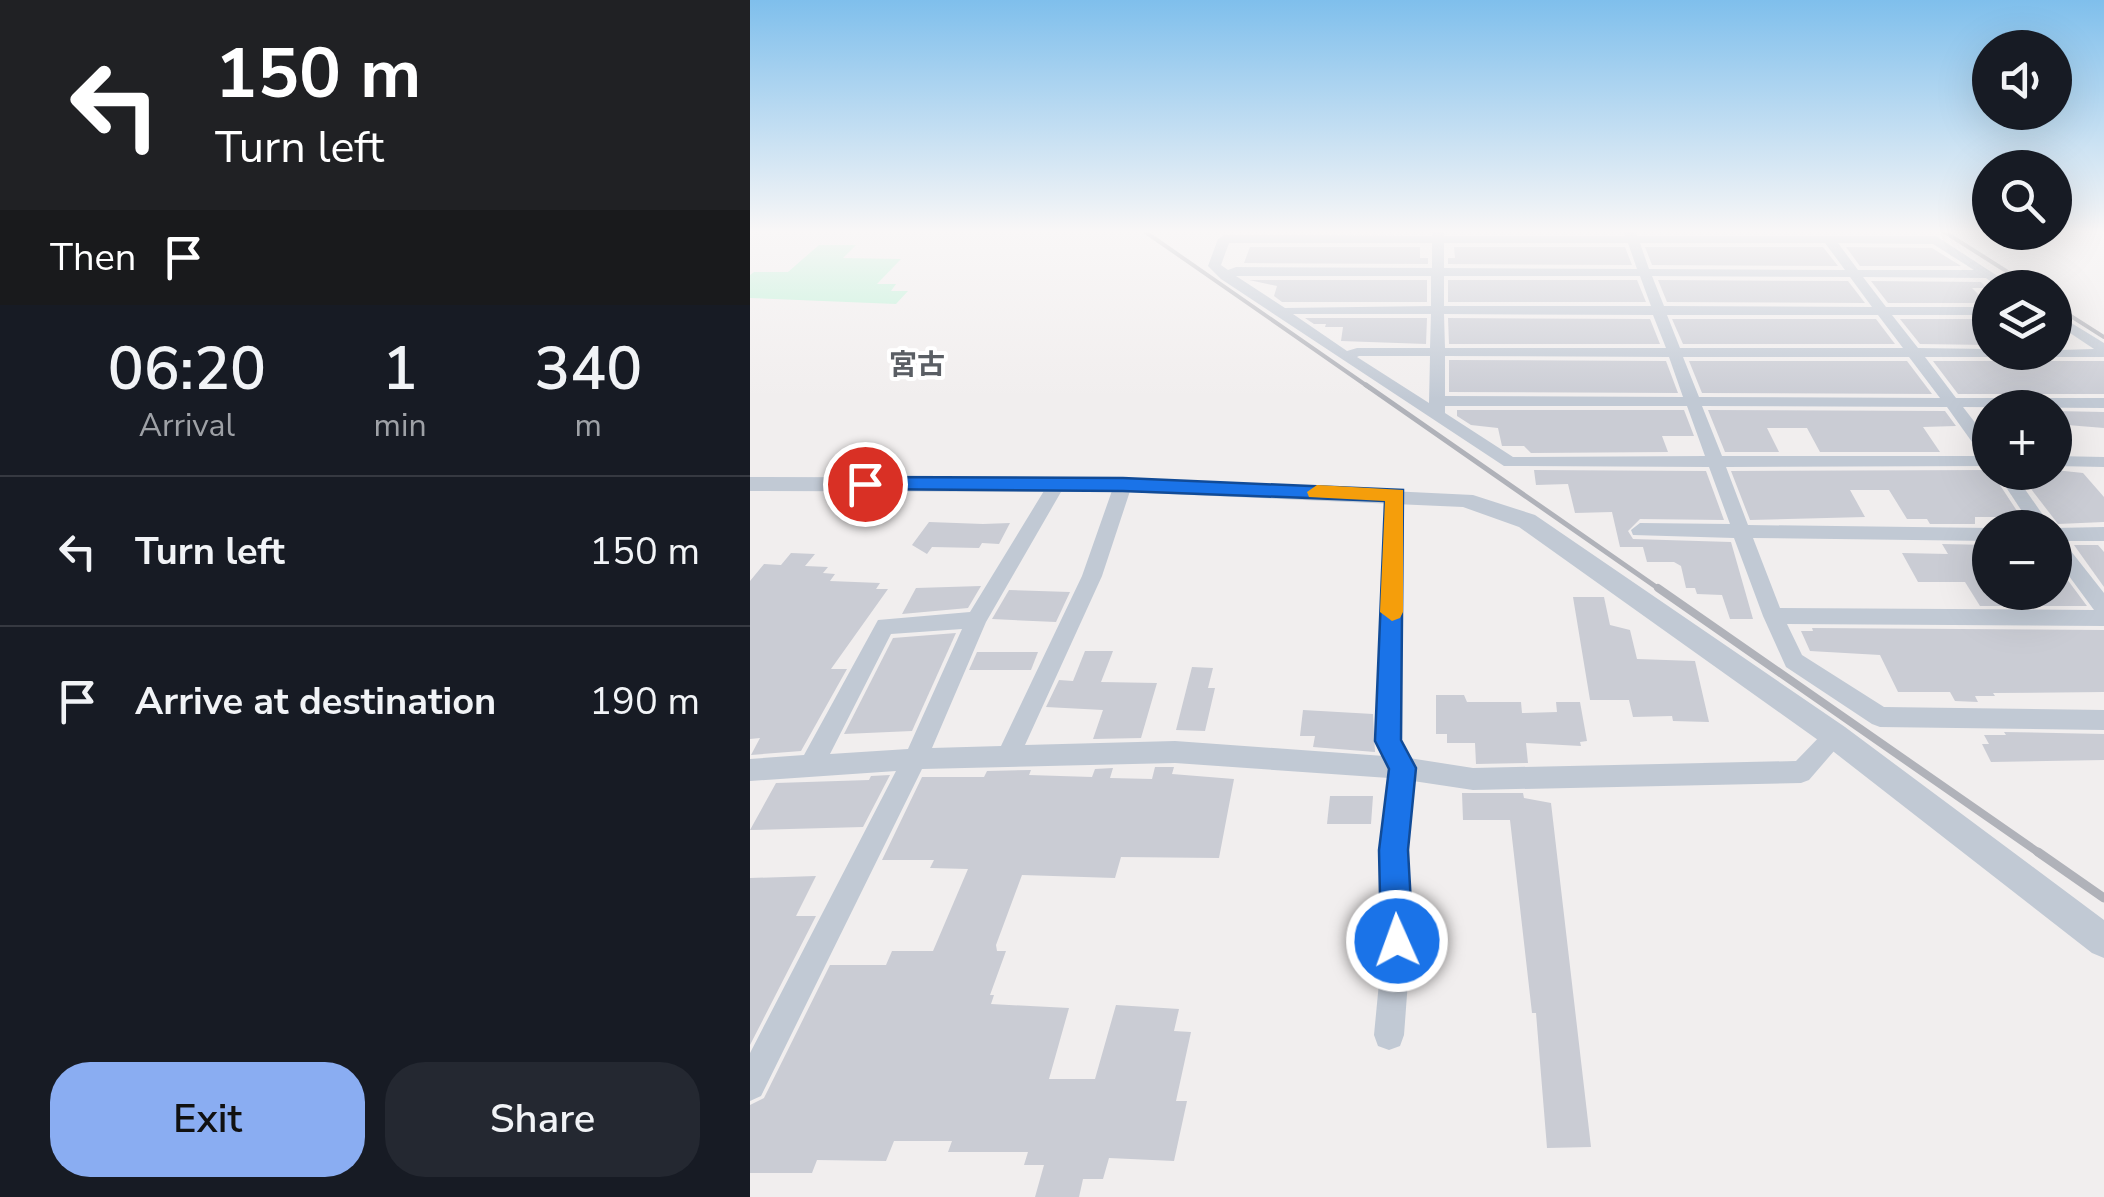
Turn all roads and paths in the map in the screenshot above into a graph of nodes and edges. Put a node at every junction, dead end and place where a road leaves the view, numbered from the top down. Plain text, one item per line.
1 (1241, 287) edge
2 (1436, 287) edge
3 (1650, 287) edge
4 (1864, 287) edge
5 (1437, 308) junction
6 (1658, 308) junction
7 (1880, 310) junction
8 (1972, 311) edge
9 (1282, 314) junction
10 (2072, 329) edge
11 (2104, 351) edge
12 (1436, 352) junction
13 (1675, 352) junction
14 (1914, 353) junction
15 (1346, 357) junction
16 (1695, 402) junction
17 (1951, 402) junction
18 (2104, 402) edge
19 (1438, 408) junction
20 (1972, 432) edge
21 (1972, 457) edge
22 (1718, 461) junction
23 (2072, 461) edge
24 (2104, 462) edge
25 (750, 484) edge
26 (1056, 485) junction
27 (1123, 485) junction
28 (1396, 495) junction
29 (1640, 530) dead end
30 (1744, 532) junction
31 (1972, 534) edge
32 (2072, 534) edge
33 (2104, 534) edge
34 (2072, 566) edge
35 (2104, 608) edge
36 (1773, 616) junction
37 (2104, 618) edge
38 (976, 620) junction
39 (2104, 720) edge
40 (1835, 736) junction
41 (1008, 756) junction
42 (913, 759) junction
43 (811, 766) junction
44 (1402, 768) junction
45 (750, 770) edge
46 (2104, 941) edge
47 (1389, 1035) dead end
48 (750, 1085) edge

1 - 9 street
2 - 5 street
3 - 6 street
4 - 7 street
5 - 6 street
5 - 9 street
5 - 12 street
6 - 7 street
6 - 13 street
7 - 8 street
7 - 14 street
9 - 15 street
10 - 11 street
11 - 14 street
12 - 13 street
12 - 15 street
12 - 19 street
13 - 14 street
13 - 16 street
14 - 17 street
15 - 19 street
16 - 17 street
16 - 19 street
16 - 22 street
17 - 18 street
17 - 20 street
19 - 22 street
21 - 22 street
22 - 30 street
23 - 24 street
25 - 26 street
26 - 27 street
26 - 38 street
27 - 28 street
27 - 41 street
28 - 40 street
28 - 44 street
29 - 30 street
30 - 31 street
30 - 36 street
32 - 33 street
34 - 35 street
36 - 37 street
36 - 39 street
38 - 42 street
38 - 43 street
40 - 44 street
40 - 46 street
41 - 42 street
41 - 44 street
42 - 43 street
42 - 48 street
43 - 45 street
44 - 47 street

